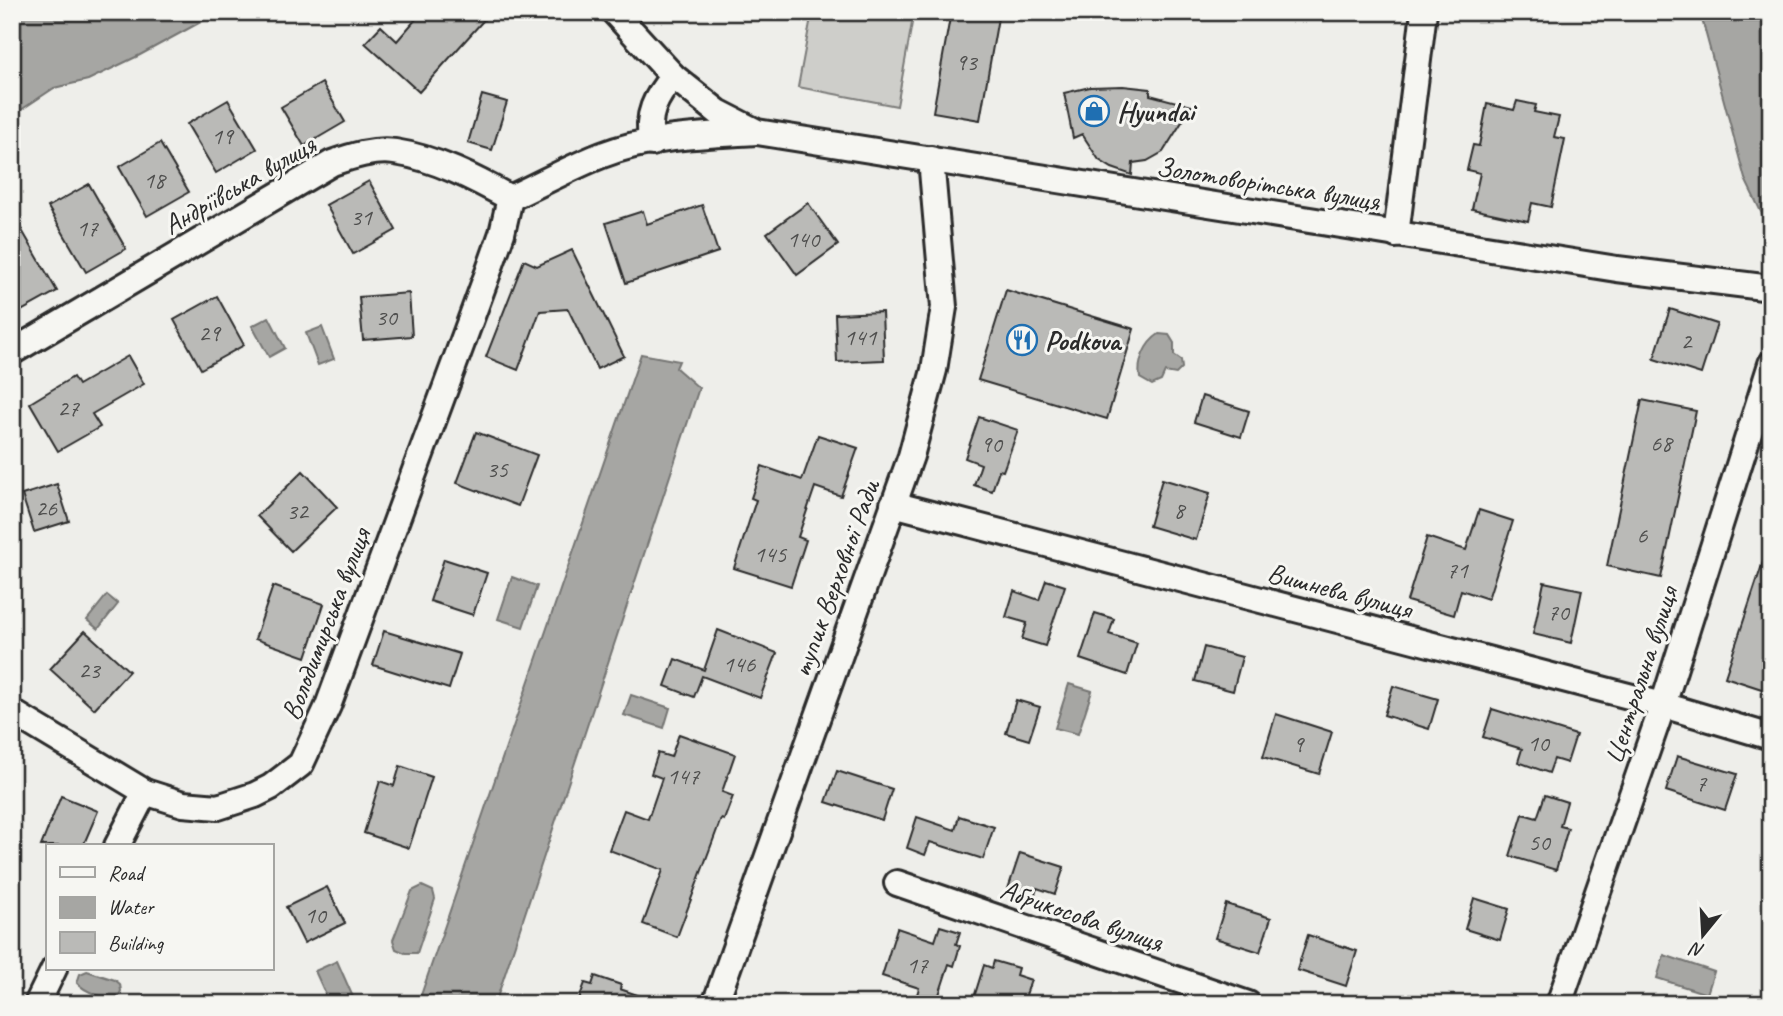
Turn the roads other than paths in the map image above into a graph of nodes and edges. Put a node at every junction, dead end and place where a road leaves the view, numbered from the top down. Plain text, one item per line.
1 (614, 12) edge
2 (1424, 12) edge
3 (673, 76) junction
4 (757, 131) junction
5 (652, 143) junction
6 (931, 159) junction
7 (510, 198) junction
8 (1396, 235) junction
9 (1771, 288) edge
10 (12, 352) edge
11 (1771, 364) edge
12 (893, 504) junction
13 (1663, 705) junction
14 (12, 712) edge
15 (1771, 737) edge
16 (145, 792) junction
17 (118, 844) edge
18 (897, 883) dead end
19 (54, 970) edge
20 (37, 1004) edge
21 (715, 1004) edge
22 (1248, 1004) edge
23 (1559, 1004) edge

1 - 3 street, Золотоворітська вулиця
2 - 8 street
3 - 4 street, Золотоворітська вулиця
3 - 5 street
4 - 5 street, Золотоворітська вулиця
4 - 6 street, Золотоворітська вулиця
5 - 7 street, Золотоворітська вулиця
6 - 8 street, Золотоворітська вулиця
6 - 12 street, тупик Верховної Ради
7 - 10 street, Андріївська вулиця
7 - 16 street, Володимирська вулиця
8 - 9 street, Золотоворітська вулиця
11 - 13 street, Центральна вулиця
12 - 13 street, Вишнева вулиця
12 - 21 street, тупик Верховної Ради
13 - 15 street, Вишнева вулиця
13 - 23 street, Центральна вулиця
14 - 16 street, Володимирська вулиця
16 - 17 street
18 - 22 street, Абрикосова вулиця
19 - 20 street

